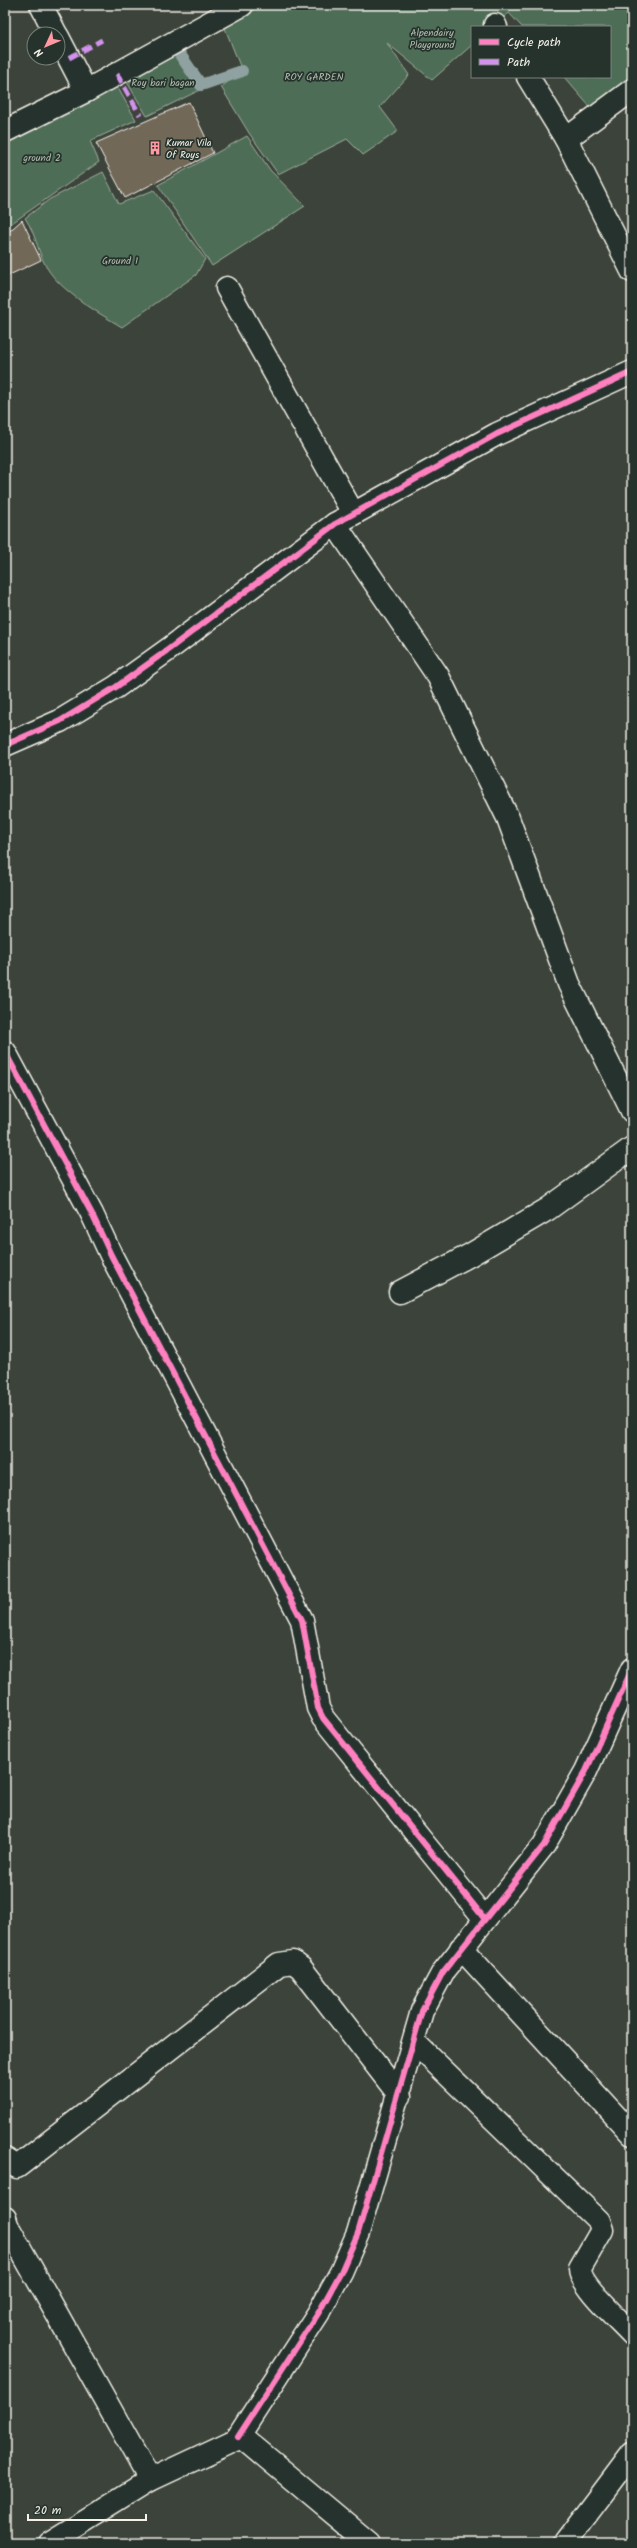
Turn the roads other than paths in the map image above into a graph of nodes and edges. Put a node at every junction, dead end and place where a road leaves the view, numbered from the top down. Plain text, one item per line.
1 (41, 5) edge
2 (242, 5) edge
3 (52, 26) edge
4 (66, 52) edge
5 (529, 78) edge
6 (632, 90) edge
7 (86, 91) junction
8 (5, 132) edge
9 (566, 138) junction
10 (632, 271) edge
11 (227, 288) dead end
12 (632, 372) edge
13 (344, 518) junction
14 (5, 745) edge
15 (5, 1052) edge
16 (632, 1111) edge
17 (632, 1148) edge
18 (400, 1292) dead end
19 (632, 1669) edge
20 (484, 1918) junction
21 (461, 1948) junction
22 (414, 2042) junction
23 (400, 2096) junction
24 (632, 2134) edge
25 (5, 2159) edge
26 (5, 2218) edge
27 (632, 2334) edge
28 (238, 2437) junction
29 (632, 2454) edge
30 (150, 2480) junction
31 (49, 2543) edge
32 (369, 2543) edge
33 (565, 2543) edge

1 - 3 street
2 - 7 street
4 - 7 street
5 - 9 street
6 - 9 street
7 - 8 street
9 - 10 street
11 - 13 street
12 - 13 street
13 - 14 street
13 - 16 street
15 - 20 street
17 - 18 street
19 - 20 street
20 - 21 street
21 - 22 street
21 - 24 street
22 - 23 street
22 - 27 street
23 - 25 street
23 - 28 street
26 - 30 street
28 - 30 street
28 - 32 street
29 - 33 street
30 - 31 street

